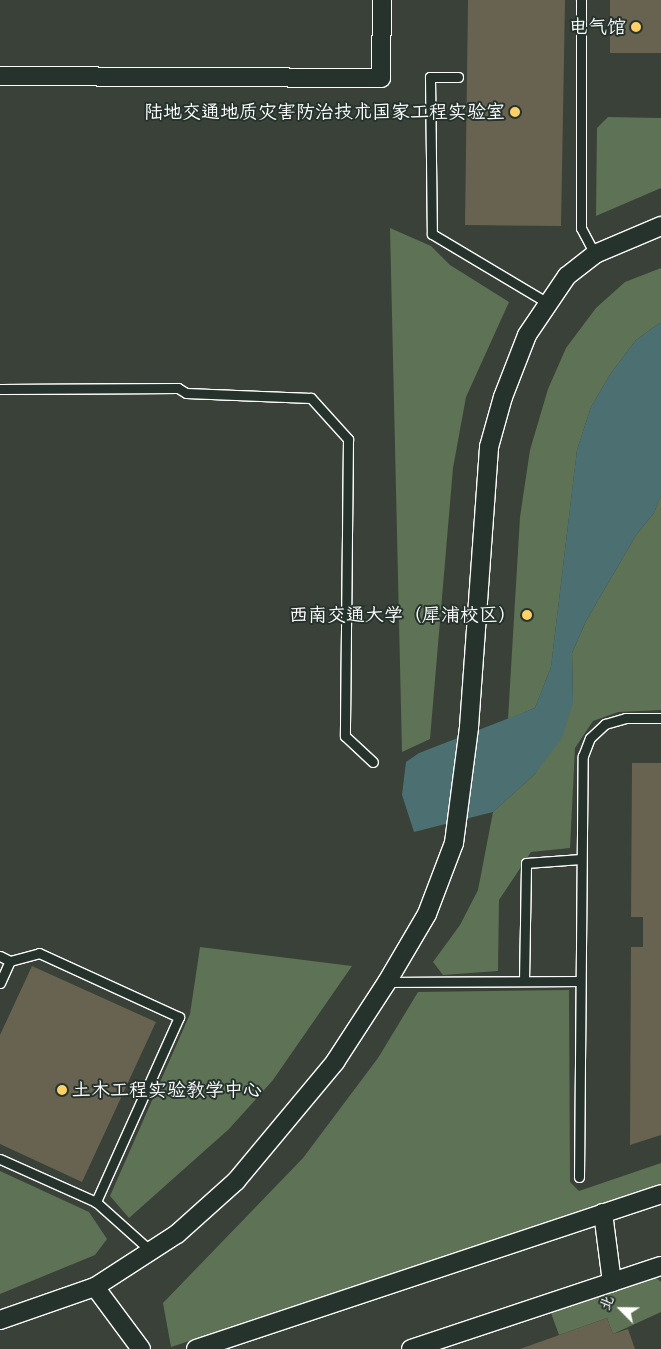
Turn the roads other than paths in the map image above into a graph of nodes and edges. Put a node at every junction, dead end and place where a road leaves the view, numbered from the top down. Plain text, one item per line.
1 (382, 0) edge
2 (581, 0) edge
3 (0, 76) edge
4 (458, 77) dead end
5 (661, 226) edge
6 (595, 254) junction
7 (546, 302) junction
8 (0, 389) edge
9 (661, 718) edge
10 (373, 762) dead end
11 (581, 859) junction
12 (0, 956) edge
13 (10, 961) junction
14 (524, 981) junction
15 (580, 981) junction
16 (387, 982) junction
17 (0, 983) edge
18 (0, 1159) edge
19 (579, 1177) dead end
20 (661, 1194) edge
21 (96, 1202) junction
22 (603, 1213) junction
23 (152, 1252) junction
24 (661, 1266) edge
25 (612, 1282) junction
26 (95, 1287) junction
27 (0, 1320) edge
28 (141, 1349) edge
29 (196, 1349) edge
30 (411, 1349) edge

1 - 3 street
2 - 6 lane
4 - 7 lane
5 - 6 street
6 - 7 street
7 - 16 street
8 - 10 lane
9 - 11 lane
11 - 14 lane
11 - 15 lane
12 - 13 lane
13 - 17 lane
13 - 21 lane
14 - 15 lane
14 - 16 lane
15 - 19 lane
16 - 23 street
18 - 21 lane
20 - 22 street
21 - 23 lane
22 - 25 street
22 - 29 street
23 - 26 street
24 - 25 street
25 - 30 street
26 - 27 street
26 - 28 street

